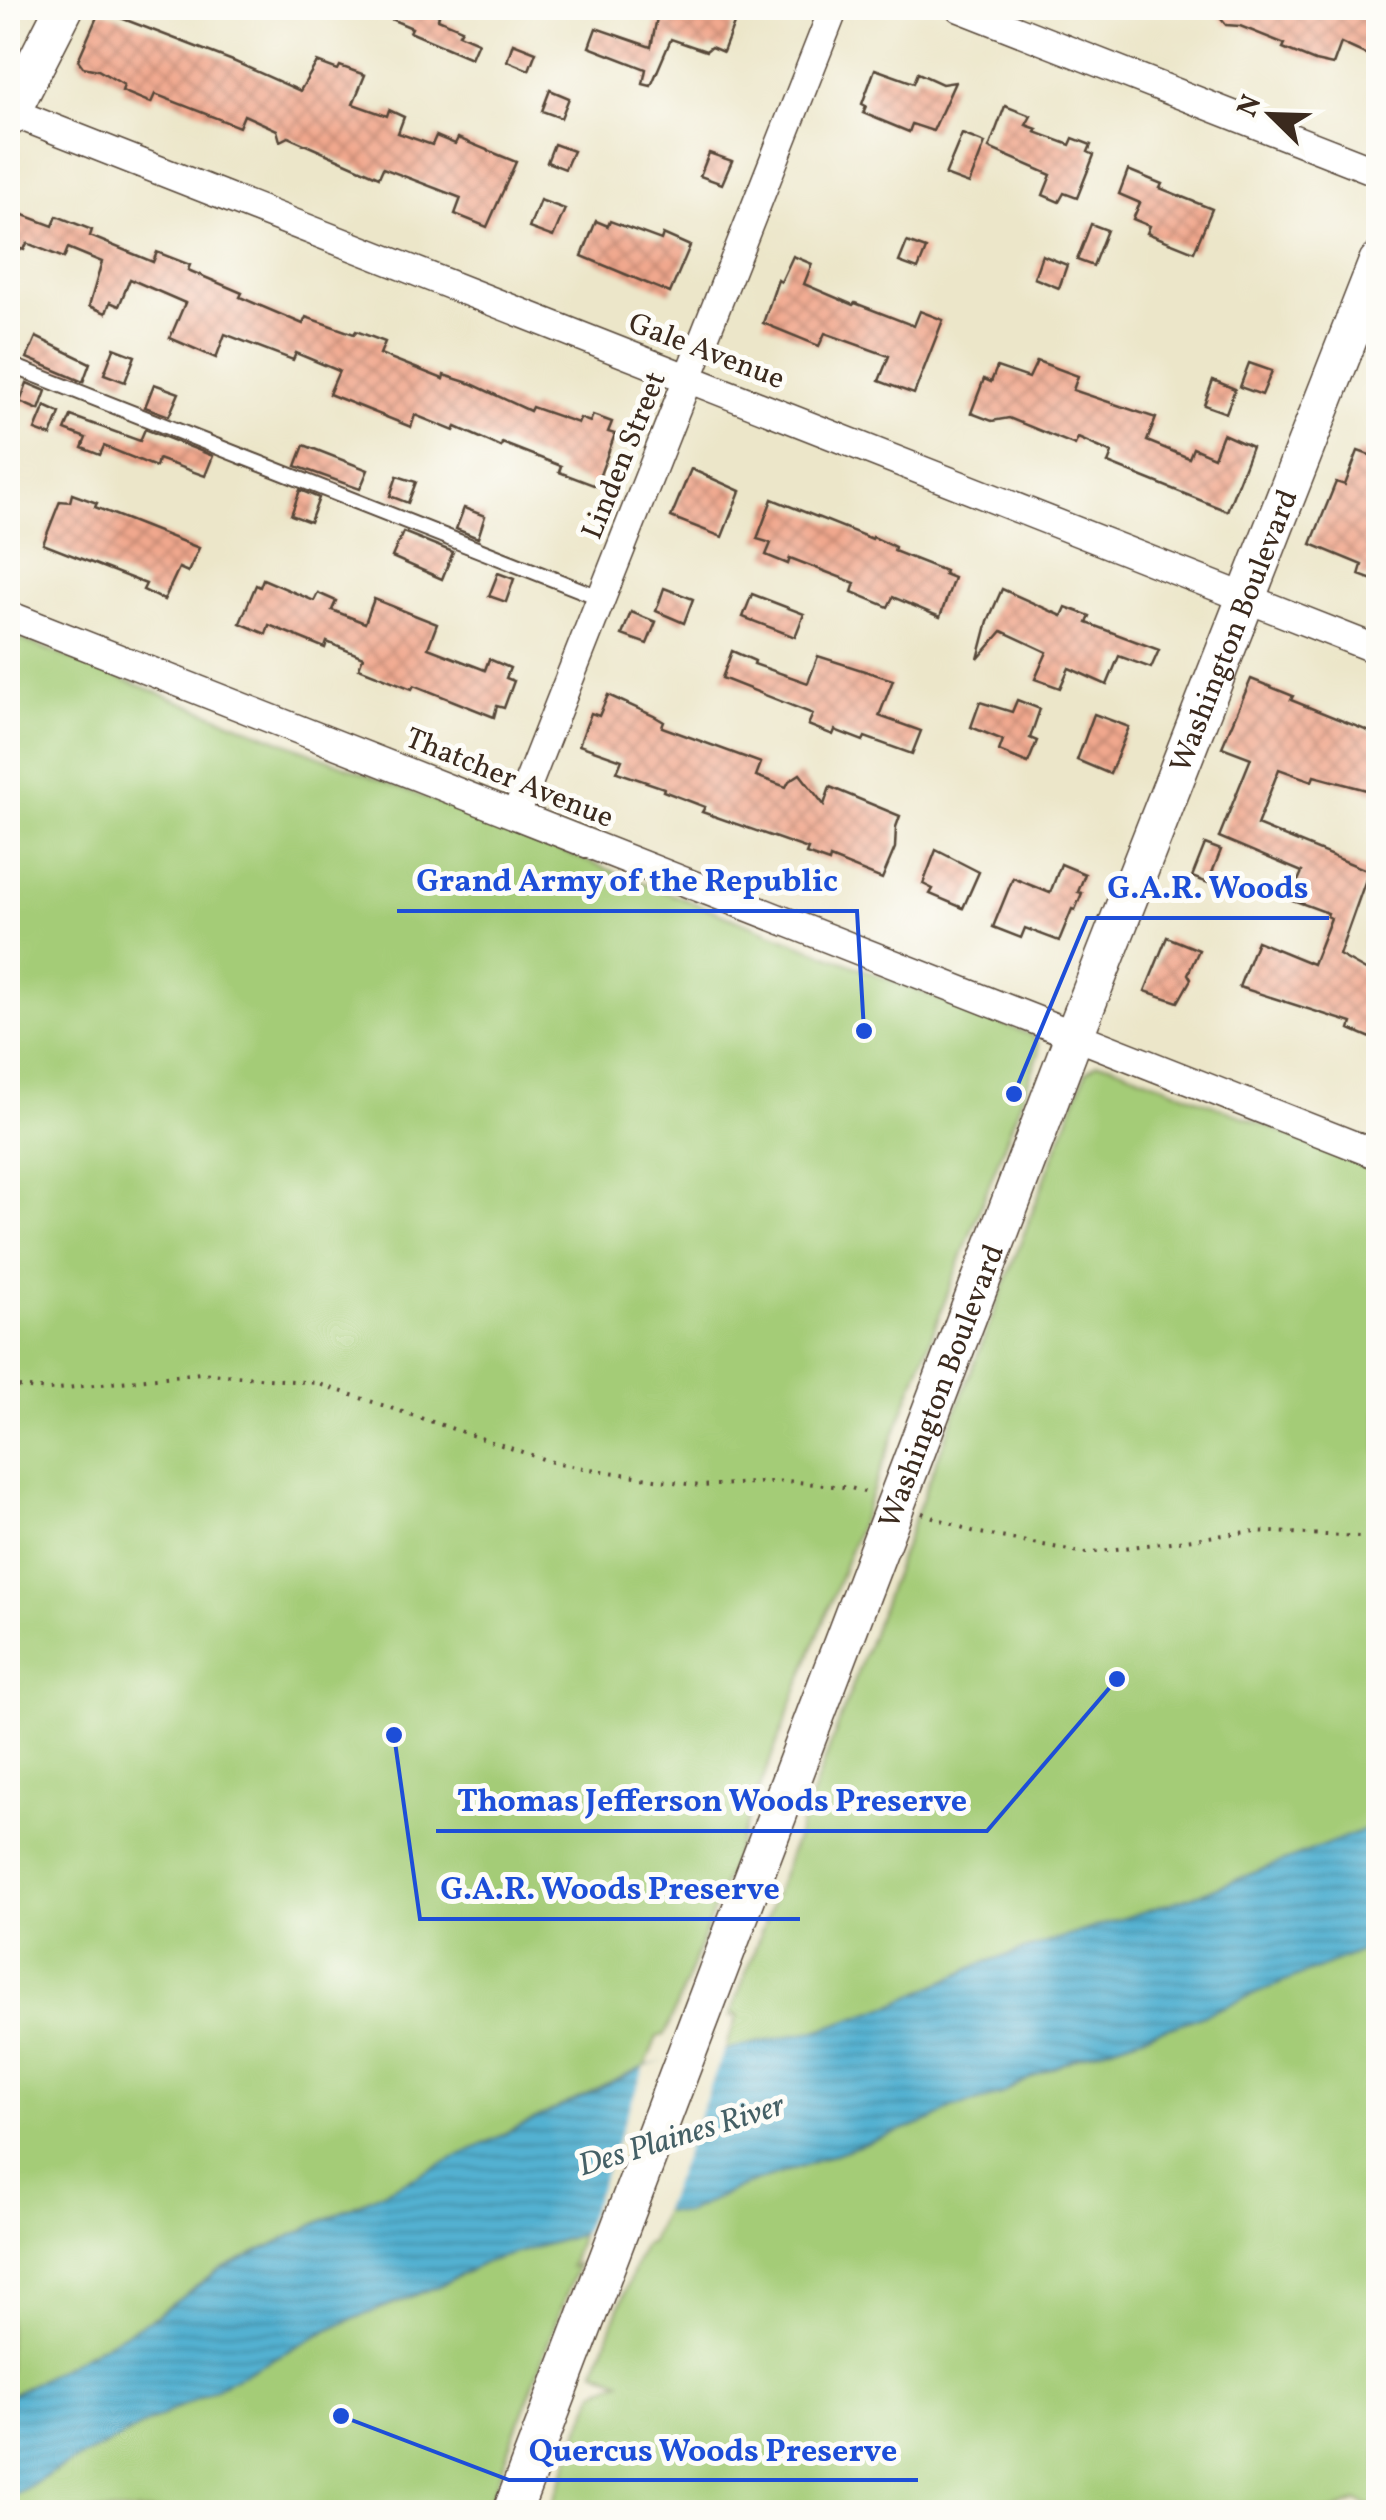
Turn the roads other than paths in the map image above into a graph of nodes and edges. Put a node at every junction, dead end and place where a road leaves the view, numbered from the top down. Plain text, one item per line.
1 (64, 8) edge
2 (834, 8) edge
3 (960, 8) edge
4 (9, 115) edge
5 (1378, 172) edge
6 (1378, 262) edge
7 (8, 364) edge
8 (688, 378) junction
9 (601, 598) junction
10 (1249, 598) junction
11 (8, 615) edge
12 (1378, 650) edge
13 (516, 814) junction
14 (1074, 1036) junction
15 (1378, 1155) edge
16 (512, 2512) edge

1 - 4 street
2 - 8 street, Linden Street
3 - 5 street
4 - 8 street, Gale Avenue
6 - 10 street, Washington Boulevard
7 - 9 lane
8 - 9 street, Linden Street
8 - 10 street, Gale Avenue
9 - 13 street, Linden Street
10 - 12 street, Gale Avenue
10 - 14 street, Washington Boulevard
11 - 13 street, Thatcher Avenue
13 - 14 street, Thatcher Avenue
14 - 15 street, Thatcher Avenue
14 - 16 street, Washington Boulevard

